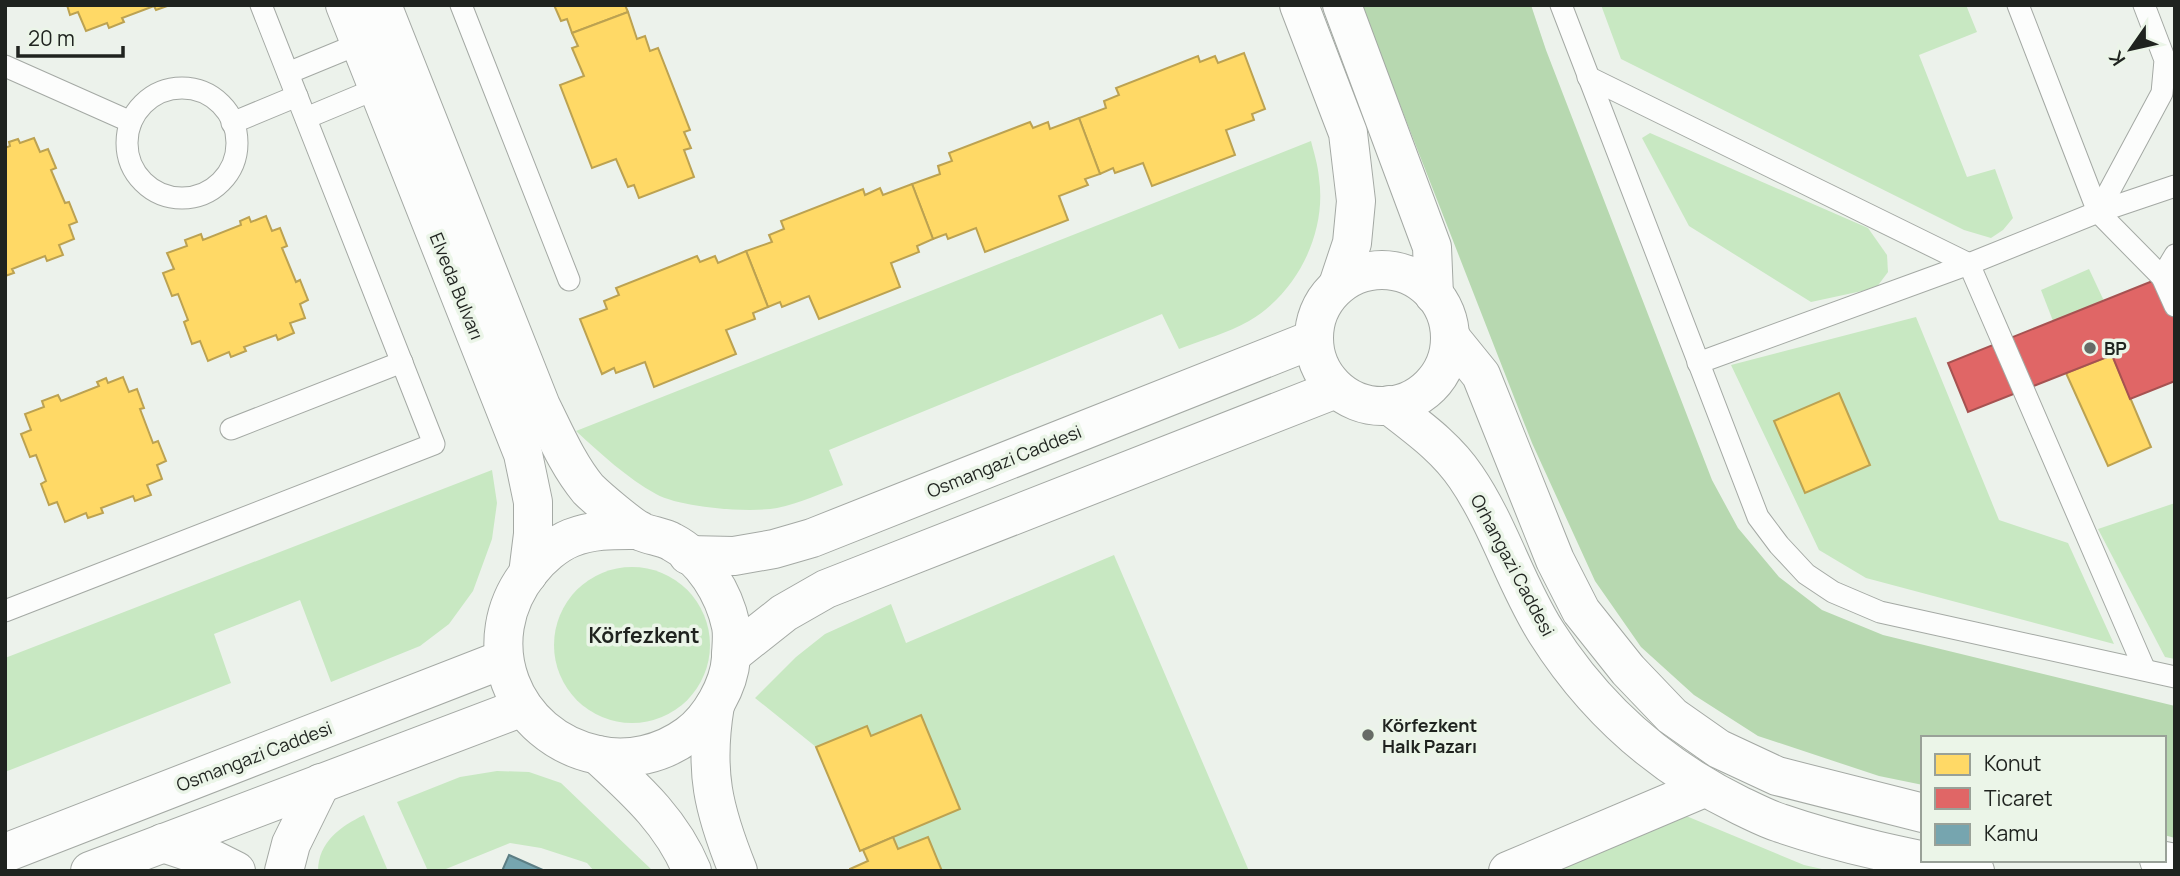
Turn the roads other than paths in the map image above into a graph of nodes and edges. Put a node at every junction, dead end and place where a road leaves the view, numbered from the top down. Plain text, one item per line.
1 (261, 5) edge
2 (345, 5) edge
3 (382, 5) edge
4 (461, 5) edge
5 (1299, 5) edge
6 (1342, 5) edge
7 (1561, 5) edge
8 (2018, 5) edge
9 (2144, 5) edge
10 (361, 43) junction
11 (5, 66) edge
12 (288, 73) junction
13 (1588, 77) junction
14 (378, 88) junction
15 (297, 96) junction
16 (306, 118) junction
17 (131, 122) junction
18 (232, 123) junction
19 (2175, 186) edge
20 (2098, 212) junction
21 (2175, 255) edge
22 (1969, 264) junction
23 (2162, 277) junction
24 (569, 280) dead end
25 (1338, 285) junction
26 (1434, 295) junction
27 (2175, 306) edge
28 (1314, 338) junction
29 (1451, 338) junction
30 (402, 362) junction
31 (1698, 363) junction
32 (1336, 389) junction
33 (1389, 405) junction
34 (231, 429) dead end
35 (639, 530) junction
36 (688, 555) junction
37 (528, 574) junction
38 (5, 611) edge
39 (731, 655) junction
40 (504, 660) junction
41 (2144, 668) junction
42 (2175, 677) edge
43 (715, 705) junction
44 (523, 707) junction
45 (598, 755) junction
46 (321, 783) junction
47 (1704, 788) junction
48 (1921, 812) edge
49 (163, 843) junction
50 (5, 853) edge
51 (1921, 861) edge
52 (1929, 862) edge
53 (90, 871) edge
54 (236, 871) edge
55 (284, 871) edge
56 (692, 871) edge
57 (738, 871) edge
58 (1508, 871) edge
59 (1975, 871) edge

1 - 12 lane
2 - 10 street, Elveda Bulvarı
3 - 35 street, Elveda Bulvarı
4 - 24 lane
5 - 25 street
6 - 26 street
7 - 13 lane
8 - 20 lane
9 - 20 lane
10 - 12 lane
10 - 14 street, Elveda Bulvarı
11 - 17 lane
12 - 15 lane
13 - 22 lane
13 - 31 lane
14 - 16 lane
14 - 37 street, Elveda Bulvarı
15 - 16 lane
15 - 18 lane
16 - 30 lane
17 - 18 lane
17 - 18 lane
19 - 20 lane
20 - 22 lane
20 - 23 lane
21 - 23 lane
22 - 31 lane
22 - 41 lane
23 - 27 lane
25 - 26 street
25 - 28 street
26 - 29 street
28 - 32 street
28 - 36 street, Osmangazi Caddesi
29 - 33 street
29 - 48 street
30 - 34 lane
30 - 38 lane
31 - 41 lane
32 - 33 street
32 - 39 street
33 - 47 street, Orhangazi Caddesi
35 - 36 street
35 - 37 street
36 - 39 street
37 - 40 street
39 - 43 street
40 - 44 street
40 - 50 street, Osmangazi Caddesi
41 - 42 lane
43 - 45 street
43 - 57 street
44 - 45 street
44 - 46 street
45 - 56 street
46 - 49 street
46 - 55 street
47 - 51 street, Orhangazi Caddesi
47 - 58 street
49 - 53 street
49 - 54 street
52 - 59 street, Orhangazi Caddesi

